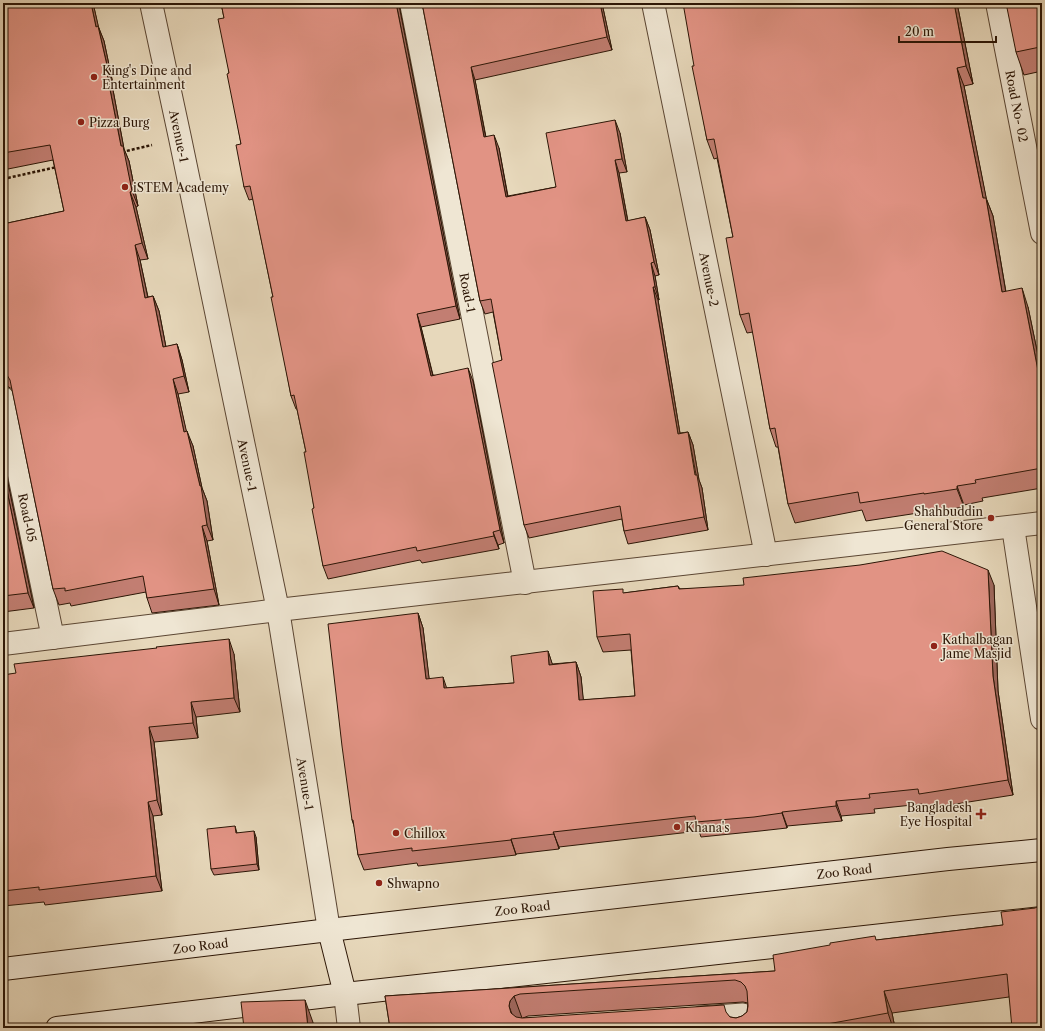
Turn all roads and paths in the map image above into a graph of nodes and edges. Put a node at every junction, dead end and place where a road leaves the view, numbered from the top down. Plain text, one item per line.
1 (151, 3) edge
2 (411, 3) edge
3 (653, 3) edge
4 (997, 3) edge
5 (180, 138) junction
6 (120, 152) edge
7 (59, 167) edge
8 (3, 179) edge
9 (1042, 234) edge
10 (3, 398) edge
11 (1042, 523) edge
12 (1013, 527) junction
13 (766, 555) junction
14 (526, 583) junction
15 (278, 610) junction
16 (52, 638) junction
17 (3, 644) edge
18 (1042, 719) edge
19 (1042, 850) edge
20 (1042, 918) edge
21 (329, 930) junction
22 (3, 969) edge
23 (345, 994) junction
24 (679, 1018) edge
25 (57, 1028) edge
26 (349, 1028) edge
27 (744, 1028) edge

1 - 5 street, Avenue-1
2 - 14 street, Road-1
3 - 13 street, Avenue-2
4 - 9 street, Road No- 02
5 - 6 path
5 - 15 street, Avenue-1
7 - 8 path
10 - 16 street, Road-05
11 - 12 street
12 - 13 street
12 - 18 street
13 - 14 street
14 - 15 street
15 - 16 street
15 - 21 street, Avenue-1
16 - 17 street
19 - 21 street, Zoo Road
20 - 23 street
21 - 22 street, Zoo Road
21 - 23 street, Avenue-1
23 - 25 street
23 - 26 street, Avenue-1
24 - 27 street

